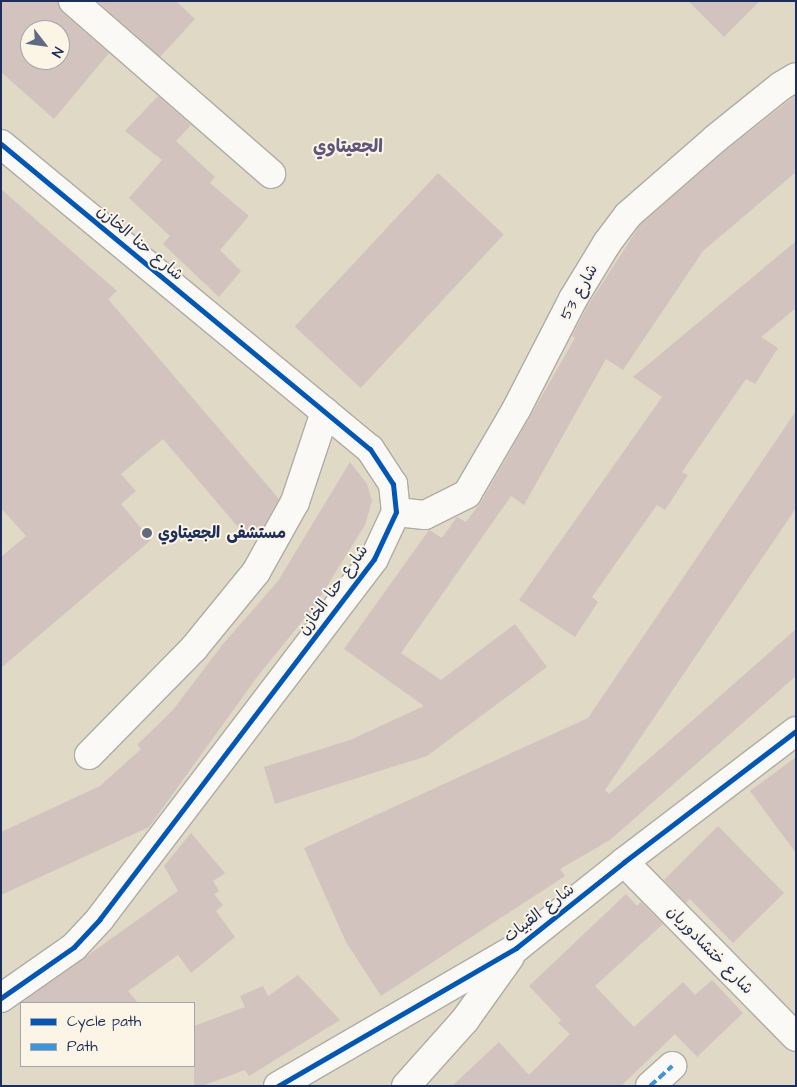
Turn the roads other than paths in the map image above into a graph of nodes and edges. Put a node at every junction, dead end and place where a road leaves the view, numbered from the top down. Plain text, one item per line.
1 (73, 1) edge
2 (796, 77) edge
3 (1, 144) edge
4 (271, 174) dead end
5 (325, 412) junction
6 (396, 512) junction
7 (796, 731) edge
8 (89, 755) dead end
9 (624, 862) junction
10 (516, 948) junction
11 (1, 998) edge
12 (796, 1037) edge
13 (672, 1066) dead end
14 (278, 1086) edge
15 (406, 1086) edge
16 (650, 1086) edge

1 - 4 street
2 - 6 street, شارع 53
3 - 5 street, شارع حنا الخازن
5 - 6 street, شارع حنا الخازن
5 - 8 street
6 - 11 street, شارع حنا الخازن
7 - 9 street, شارع القبيات
9 - 10 street, شارع القبيات
9 - 12 street, شارع ختشادوريان
10 - 14 street, شارع القبيات
10 - 15 street
13 - 16 street

